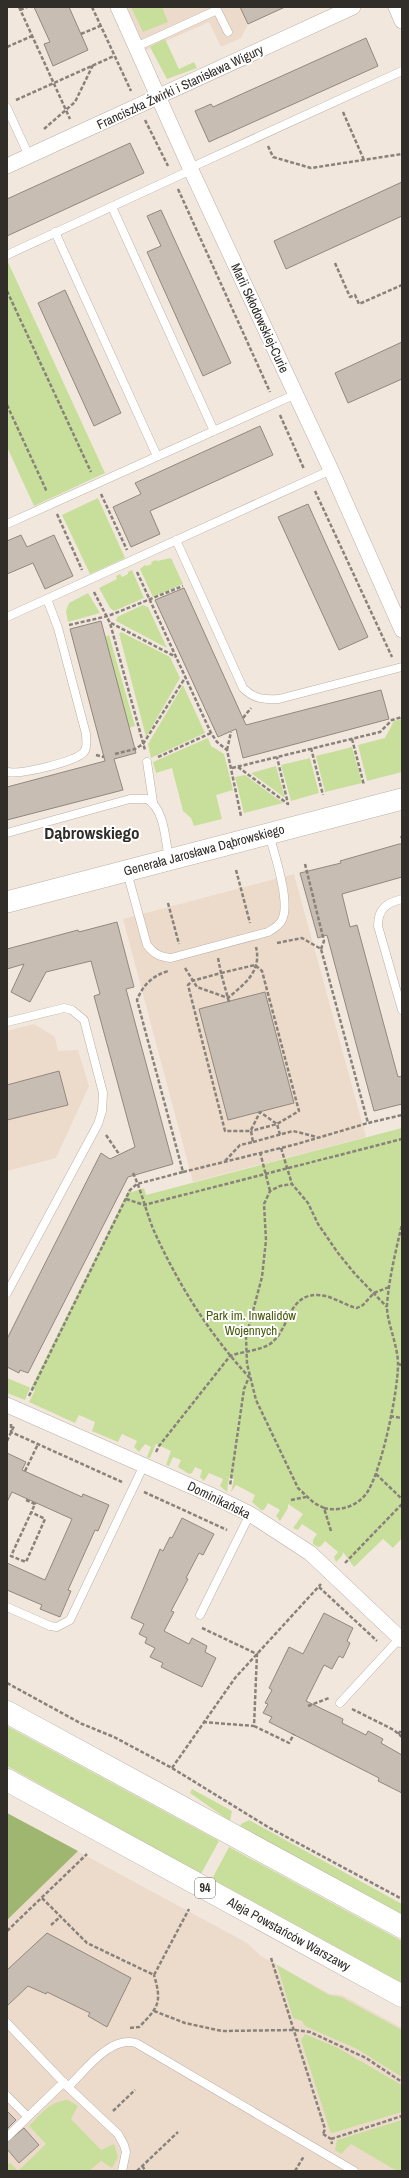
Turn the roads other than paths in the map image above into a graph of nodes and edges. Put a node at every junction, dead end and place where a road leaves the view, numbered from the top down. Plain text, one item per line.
1 (118, 7) edge
2 (352, 7) edge
3 (396, 7) edge
4 (216, 8) edge
5 (402, 21) edge
6 (228, 32) dead end
7 (136, 47) junction
8 (402, 71) edge
9 (158, 97) junction
10 (7, 108) edge
11 (27, 152) junction
12 (7, 166) edge
13 (191, 169) junction
14 (112, 207) junction
15 (56, 232) junction
16 (7, 255) edge
17 (296, 394) junction
18 (214, 431) junction
19 (157, 456) junction
20 (331, 470) junction
21 (7, 524) edge
22 (176, 540) junction
23 (47, 599) junction
24 (7, 618) edge
25 (402, 630) edge
26 (399, 667) edge
27 (147, 762) road end
28 (7, 772) edge
29 (402, 799) edge
30 (153, 802) junction
31 (7, 833) edge
32 (269, 833) junction
33 (169, 860) junction
34 (126, 870) junction
35 (402, 899) edge
36 (7, 902) edge
37 (402, 1010) edge
38 (7, 1022) edge
39 (7, 1293) edge
40 (7, 1405) edge
41 (147, 1466) junction
42 (250, 1514) junction
43 (7, 1607) edge
44 (200, 1615) road end
45 (401, 1639) edge
46 (340, 1703) road end
47 (7, 1712) edge
48 (7, 1780) edge
49 (402, 1927) edge
50 (402, 1996) edge
51 (7, 2023) edge
52 (66, 2085) junction
53 (7, 2096) edge
54 (28, 2117) junction
55 (7, 2137) edge
56 (122, 2171) edge
57 (354, 2171) edge

1 - 7 street, Marii Skłodowskiej-Curie
2 - 9 street, Franciszka Żwirki i Stanisława Wigury
3 - 5 street
4 - 6 lane
4 - 7 lane
7 - 9 street, Marii Skłodowskiej-Curie
8 - 13 lane
9 - 11 street, Franciszka Żwirki i Stanisława Wigury
9 - 13 street, Marii Skłodowskiej-Curie
10 - 11 lane
11 - 12 street, Franciszka Żwirki i Stanisława Wigury
13 - 14 lane
13 - 17 street, Marii Skłodowskiej-Curie
14 - 15 lane
14 - 18 lane
15 - 16 lane
15 - 19 lane
17 - 18 lane
17 - 20 street, Marii Skłodowskiej-Curie
18 - 19 lane
19 - 21 lane
20 - 22 lane
20 - 25 street, Marii Skłodowskiej-Curie
22 - 23 lane
22 - 26 lane
23 - 24 lane
23 - 28 lane
27 - 30 lane
29 - 32 main road, Generała Jarosława Dąbrowskiego
30 - 31 lane
30 - 33 lane
32 - 33 main road, Generała Jarosława Dąbrowskiego
32 - 34 lane
33 - 34 main road, Generała Jarosława Dąbrowskiego
34 - 36 main road, Generała Jarosława Dąbrowskiego
35 - 37 lane
38 - 39 lane
40 - 41 street, Dominikańska
41 - 42 street, Dominikańska
41 - 43 lane
42 - 44 lane
42 - 45 street, Dominikańska
45 - 46 lane
47 - 49 main road
48 - 50 main road, Aleja Powstańców Warszawy / 94
51 - 52 lane
52 - 54 lane
52 - 56 lane
52 - 57 lane
53 - 54 lane
54 - 55 lane

